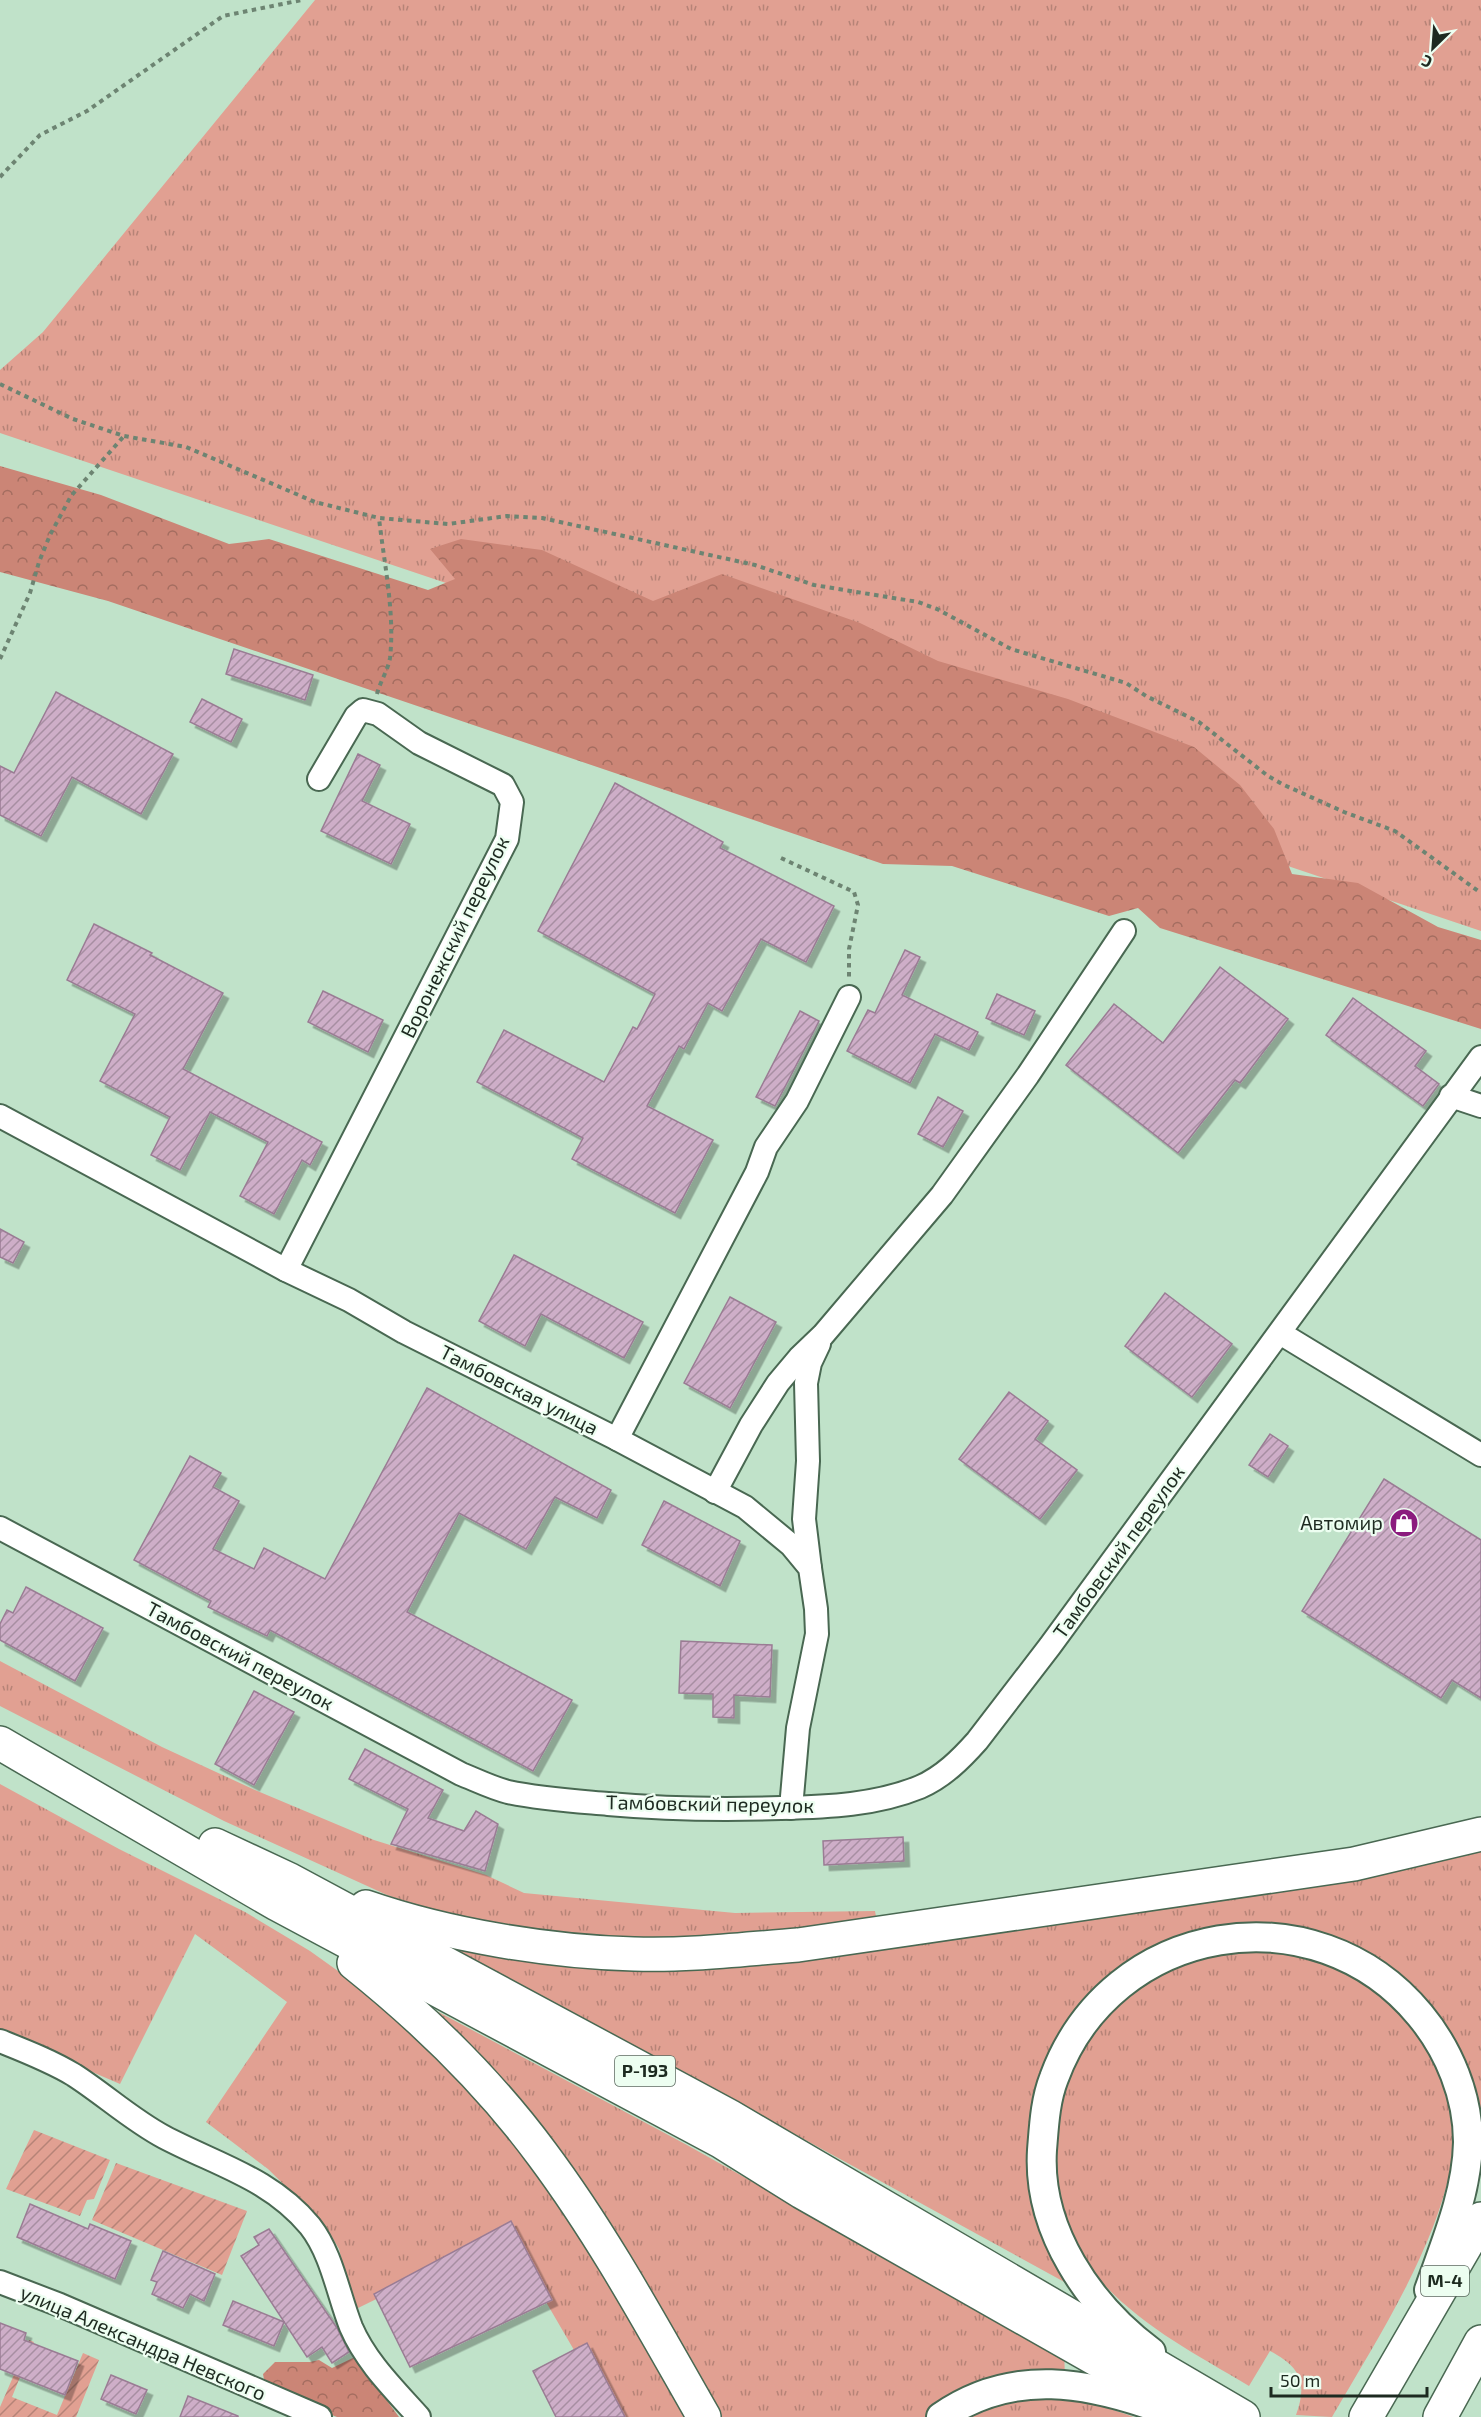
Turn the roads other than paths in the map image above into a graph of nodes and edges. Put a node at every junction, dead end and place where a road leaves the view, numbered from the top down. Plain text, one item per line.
1 (319, 779) dead end
2 (1124, 931) dead end
3 (849, 997) road end
4 (1481, 1057) edge
5 (1451, 1096) junction
6 (1481, 1106) edge
7 (0, 1116) edge
8 (286, 1270) junction
9 (1280, 1333) junction
10 (823, 1335) junction
11 (617, 1439) junction
12 (1481, 1455) edge
13 (715, 1492) junction
14 (0, 1528) edge
15 (810, 1568) junction
16 (0, 1743) edge
17 (791, 1808) junction
18 (1481, 1834) edge
19 (283, 1892) junction
20 (0, 2041) edge
21 (1481, 2219) edge
22 (0, 2282) edge
23 (1481, 2342) edge
24 (1410, 2343) junction
25 (1473, 2363) edge
26 (1240, 2415) edge
27 (320, 2417) edge
28 (419, 2417) edge
29 (704, 2417) edge
30 (941, 2417) edge
31 (1184, 2417) edge
32 (1198, 2417) edge
33 (1366, 2417) edge
34 (1440, 2417) edge

1 - 8 street, Воронежский переулок
2 - 10 street
3 - 11 street
4 - 5 street, Тамбовский переулок
5 - 6 street
5 - 9 street, Тамбовский переулок
7 - 8 street, Тамбовская улица
8 - 11 street, Тамбовская улица
9 - 12 street
9 - 17 street, Тамбовский переулок
10 - 13 street
10 - 15 street
11 - 13 street, Тамбовская улица
13 - 15 street, Тамбовская улица
14 - 17 street, Тамбовский переулок
15 - 17 street
16 - 19 highway, Р-193
18 - 19 highway
19 - 26 highway, Р-193
19 - 29 highway
19 - 32 highway, Р-193
20 - 28 street
21 - 24 highway, М-4
22 - 27 street, улица Александра Невского
23 - 25 highway
24 - 26 main road
24 - 33 highway, М-4
25 - 34 highway
30 - 31 main road

